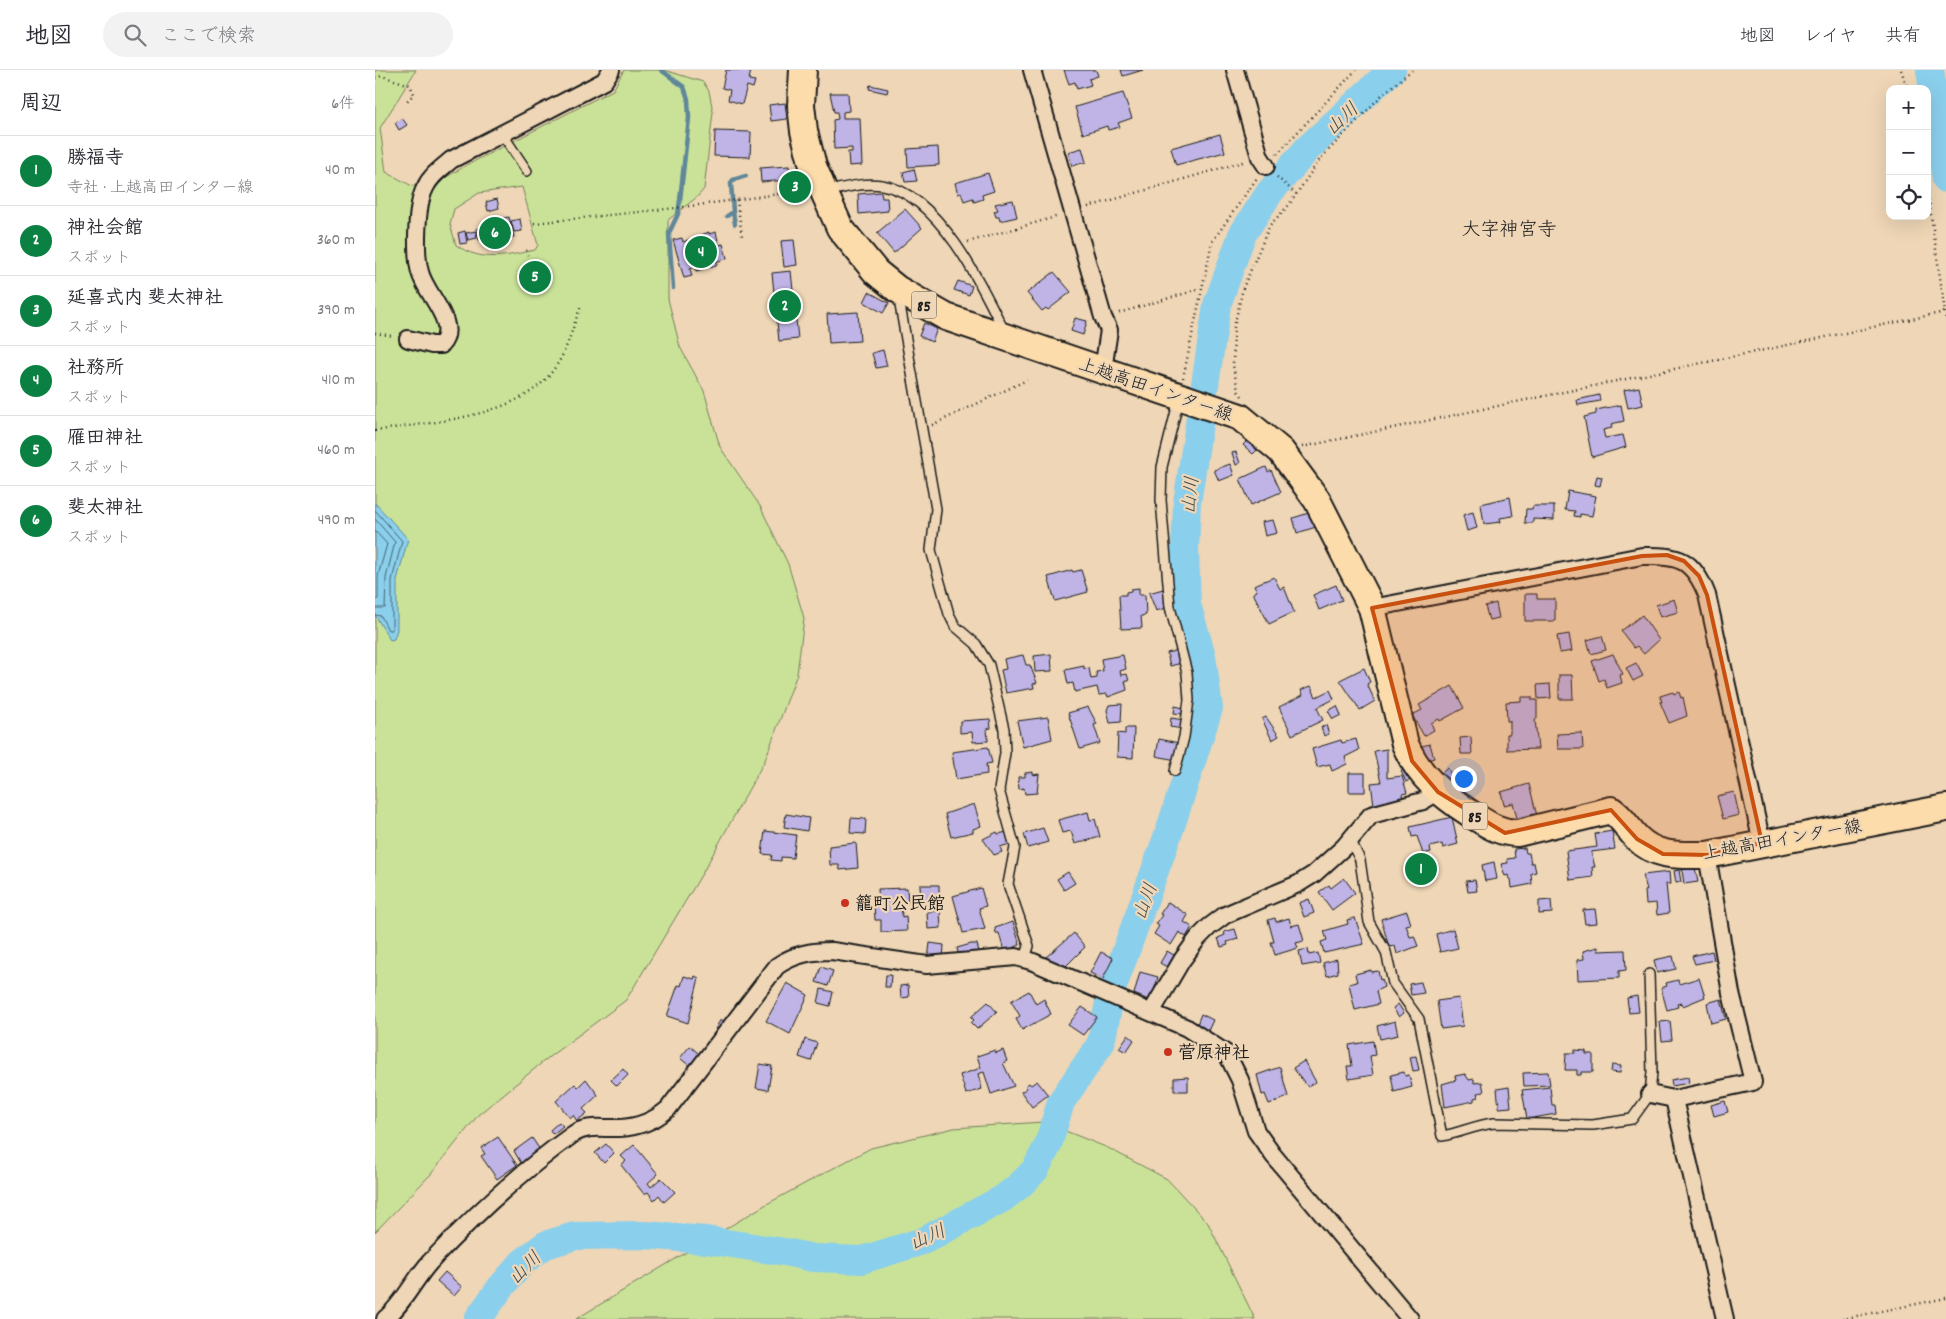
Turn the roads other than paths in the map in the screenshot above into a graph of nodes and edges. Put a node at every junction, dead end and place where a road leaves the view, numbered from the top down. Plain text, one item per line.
1 (611, 70) edge
2 (1032, 70) edge
3 (1235, 70) edge
4 (797, 73) edge
5 (503, 135) junction
6 (1266, 165) road end
7 (527, 171) dead end
8 (813, 192) junction
9 (897, 289) junction
10 (1007, 338) junction
11 (408, 339) dead end
12 (1103, 370) junction
13 (1183, 398) junction
14 (1372, 608) junction
15 (1175, 771) dead end
16 (1438, 792) junction
17 (1946, 808) edge
18 (1350, 838) junction
19 (1763, 843) junction
20 (1707, 855) junction
21 (1025, 960) junction
22 (1649, 974) dead end
23 (1151, 1011) junction
24 (1650, 1094) junction
25 (1674, 1099) junction
26 (385, 1319) edge
27 (1410, 1319) edge
28 (1725, 1319) edge

1 - 5 street
2 - 12 street
3 - 6 street
4 - 8 main road, 上越高田インター線 / 85
5 - 7 lane
5 - 11 street
8 - 9 main road, 上越高田インター線 / 85
8 - 10 lane
9 - 10 main road, 上越高田インター線 / 85
9 - 21 lane
10 - 12 main road, 上越高田インター線 / 85
12 - 13 main road, 上越高田インター線 / 85
13 - 14 main road, 上越高田インター線 / 85
13 - 15 lane
14 - 16 main road, 上越高田インター線 / 85
14 - 19 street
16 - 18 street
16 - 20 main road, 上越高田インター線 / 85
17 - 19 main road, 上越高田インター線 / 85
18 - 23 street
18 - 24 lane
19 - 20 main road, 上越高田インター線 / 85
20 - 25 street
21 - 23 street
21 - 26 street
22 - 24 lane
23 - 27 street
24 - 25 street
25 - 28 street

